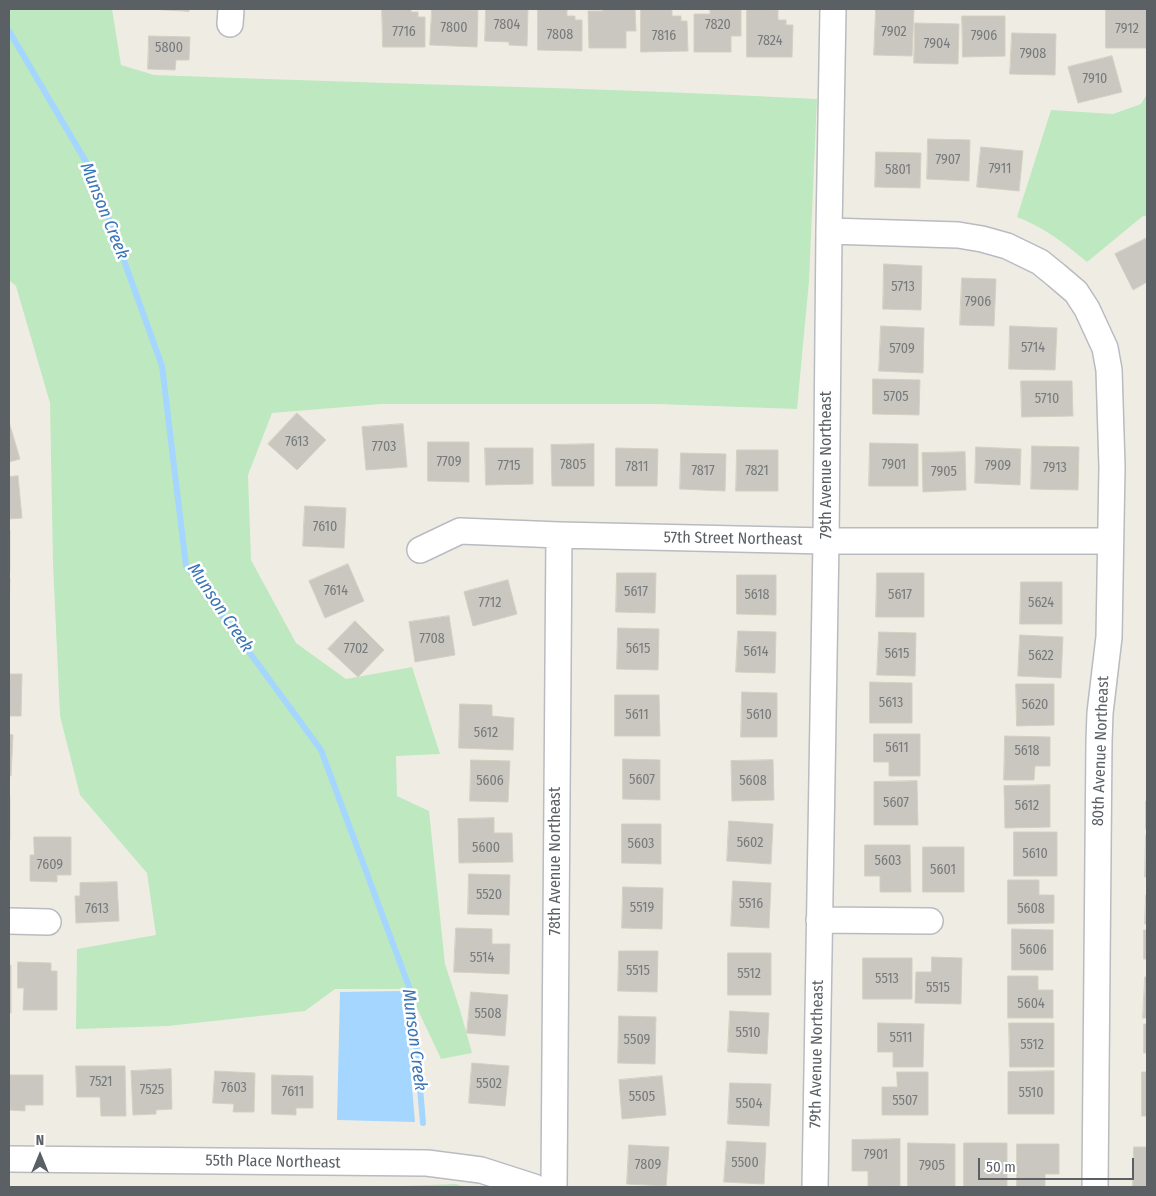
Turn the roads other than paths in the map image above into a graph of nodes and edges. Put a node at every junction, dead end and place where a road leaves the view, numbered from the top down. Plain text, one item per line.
1 (834, 9) edge
2 (829, 231) junction
3 (559, 535) junction
4 (826, 541) junction
5 (1110, 541) junction
6 (420, 550) dead end
7 (9, 920) edge
8 (820, 920) junction
9 (930, 921) dead end
10 (48, 922) dead end
11 (9, 1159) edge
12 (534, 1187) edge
13 (554, 1187) edge
14 (815, 1187) edge
15 (1095, 1187) edge

1 - 2 street, 79th Avenue Northeast
2 - 4 street, 79th Avenue Northeast
2 - 5 street, 80th Avenue Northeast
3 - 4 street, 57th Street Northeast
3 - 6 street, 57th Street Northeast
3 - 13 street, 78th Avenue Northeast
4 - 5 street, 57th Street Northeast
4 - 8 street, 79th Avenue Northeast
5 - 15 street, 80th Avenue Northeast
7 - 10 street
8 - 9 street
8 - 14 street, 79th Avenue Northeast
11 - 12 street, 55th Place Northeast

